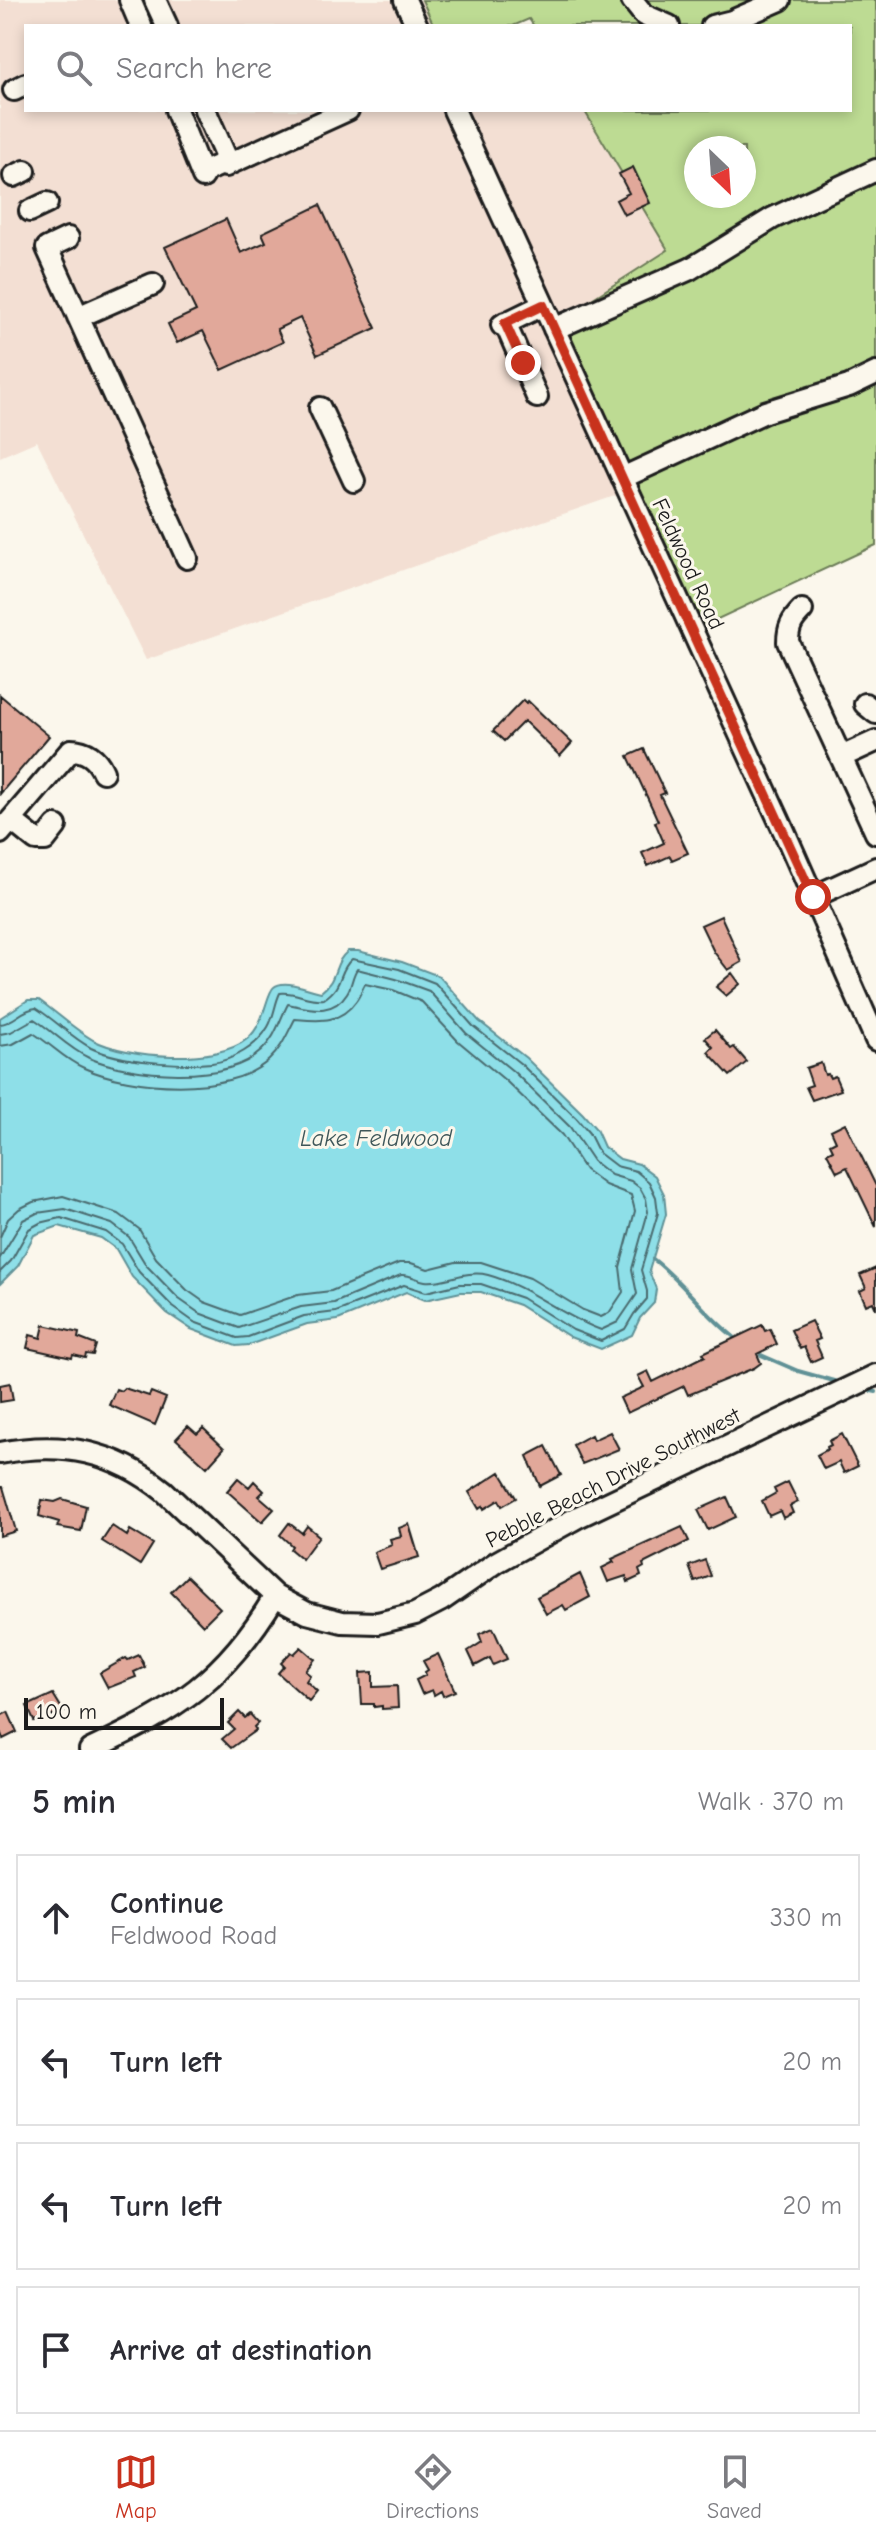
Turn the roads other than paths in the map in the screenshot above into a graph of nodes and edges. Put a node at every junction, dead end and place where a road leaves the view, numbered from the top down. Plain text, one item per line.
1 (130, 0) edge
2 (155, 0) edge
3 (405, 0) edge
4 (632, 0) edge
5 (780, 0) edge
6 (140, 24) edge
7 (166, 24) edge
8 (416, 24) edge
9 (664, 24) edge
10 (720, 24) edge
11 (177, 112) edge
12 (206, 112) edge
13 (344, 112) edge
14 (455, 112) edge
15 (227, 165) junction
16 (876, 170) edge
17 (68, 238) dead end
18 (153, 284) dead end
19 (543, 305) junction
20 (78, 317) junction
21 (554, 329) junction
22 (876, 373) edge
23 (537, 397) dead end
24 (321, 408) dead end
25 (622, 478) junction
26 (356, 480) dead end
27 (187, 558) dead end
28 (802, 610) dead end
29 (876, 741) edge
30 (841, 757) junction
31 (103, 772) dead end
32 (6, 826) edge
33 (56, 826) dead end
34 (876, 833) edge
35 (876, 868) edge
36 (813, 897) junction
37 (876, 1040) edge
38 (876, 1375) edge
39 (0, 1453) edge
40 (275, 1596) junction
41 (90, 1750) edge

1 - 6 street
2 - 7 street
3 - 8 street
4 - 9 street
5 - 10 street
11 - 15 street
12 - 15 street
13 - 15 street
14 - 19 street, Feldwood Road
16 - 21 street
17 - 20 street
18 - 20 street
19 - 21 street, Feldwood Road
19 - 23 street
20 - 27 street
21 - 25 street, Feldwood Road
22 - 25 street
24 - 26 street
25 - 36 street, Feldwood Road
28 - 30 street
29 - 30 street
30 - 34 street
31 - 32 street
32 - 33 street
35 - 36 street
36 - 37 street, Feldwood Road
38 - 40 street, Pebble Beach Drive Southwest
39 - 40 street, Pebble Beach Drive Southwest
40 - 41 street

